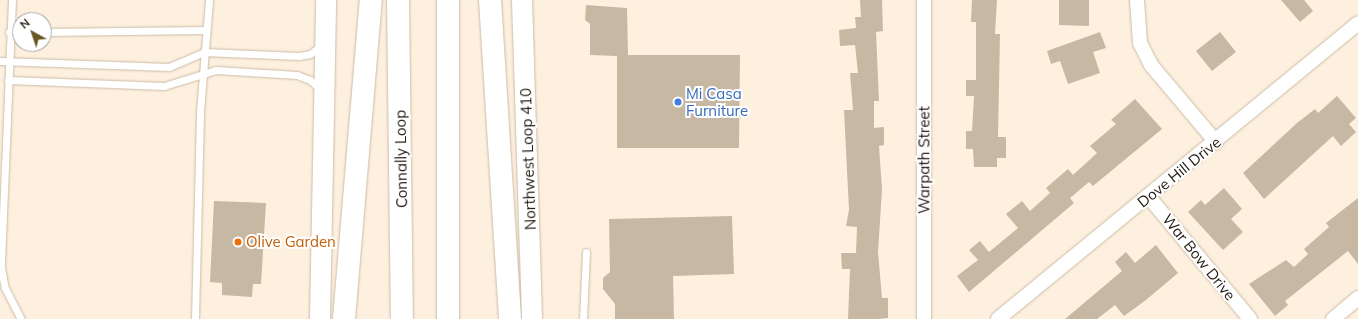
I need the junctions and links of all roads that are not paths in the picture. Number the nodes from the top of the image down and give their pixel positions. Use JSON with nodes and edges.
{"nodes":[{"id":1,"x":12,"y":0,"type":"edge"},
{"id":2,"x":209,"y":0,"type":"edge"},
{"id":3,"x":326,"y":0,"type":"edge"},
{"id":4,"x":371,"y":0,"type":"edge"},
{"id":5,"x":398,"y":0,"type":"edge"},
{"id":6,"x":448,"y":0,"type":"edge"},
{"id":7,"x":490,"y":0,"type":"edge"},
{"id":8,"x":522,"y":0,"type":"edge"},
{"id":9,"x":924,"y":0,"type":"edge"},
{"id":10,"x":1137,"y":0,"type":"edge"},
{"id":11,"x":1358,"y":23,"type":"edge"},
{"id":12,"x":206,"y":30,"type":"junction"},
{"id":13,"x":9,"y":32,"type":"joint"},
{"id":14,"x":52,"y":32,"type":"edge"},
{"id":15,"x":324,"y":43,"type":"junction"},
{"id":16,"x":204,"y":52,"type":"junction"},
{"id":17,"x":0,"y":61,"type":"edge"},
{"id":18,"x":8,"y":61,"type":"junction"},
{"id":19,"x":204,"y":72,"type":"junction"},
{"id":20,"x":8,"y":80,"type":"junction"},
{"id":21,"x":323,"y":92,"type":"junction"},
{"id":22,"x":1216,"y":142,"type":"junction"},
{"id":23,"x":1148,"y":196,"type":"junction"},
{"id":24,"x":586,"y":252,"type":"dead end"},
{"id":25,"x":1358,"y":298,"type":"edge"},
{"id":26,"x":21,"y":319,"type":"edge"},
{"id":27,"x":195,"y":319,"type":"edge"},
{"id":28,"x":320,"y":319,"type":"edge"},
{"id":29,"x":344,"y":319,"type":"edge"},
{"id":30,"x":402,"y":319,"type":"edge"},
{"id":31,"x":448,"y":319,"type":"edge"},
{"id":32,"x":510,"y":319,"type":"edge"},
{"id":33,"x":532,"y":319,"type":"edge"},
{"id":34,"x":583,"y":319,"type":"edge"},
{"id":35,"x":924,"y":319,"type":"edge"},
{"id":36,"x":998,"y":319,"type":"edge"},
{"id":37,"x":1250,"y":319,"type":"edge"},
{"id":38,"x":1333,"y":319,"type":"edge"}],
"edges":[{"from":1,"to":13,"type":"lane"},
{"from":2,"to":12,"type":"lane"},
{"from":3,"to":15,"type":"main road"},
{"from":4,"to":29,"type":"highway"},
{"from":5,"to":30,"type":"highway","name":"Connally Loop"},
{"from":6,"to":31,"type":"highway"},
{"from":7,"to":32,"type":"highway"},
{"from":8,"to":33,"type":"main road","name":"Northwest Loop 410"},
{"from":9,"to":35,"type":"street","name":"Warpath Street"},
{"from":10,"to":22,"type":"street"},
{"from":11,"to":22,"type":"street","name":"Dove Hill Drive"},
{"from":12,"to":14,"type":"lane"},
{"from":12,"to":16,"type":"lane"},
{"from":13,"to":18,"type":"lane"},
{"from":15,"to":16,"type":"lane"},
{"from":15,"to":21,"type":"main road"},
{"from":16,"to":18,"type":"lane"},
{"from":16,"to":19,"type":"lane"},
{"from":17,"to":18,"type":"lane"},
{"from":18,"to":20,"type":"lane"},
{"from":19,"to":20,"type":"lane"},
{"from":19,"to":21,"type":"lane"},
{"from":19,"to":27,"type":"lane"},
{"from":20,"to":26,"type":"lane"},
{"from":21,"to":28,"type":"main road"},
{"from":22,"to":23,"type":"street","name":"Dove Hill Drive"},
{"from":23,"to":36,"type":"street","name":"Dove Hill Drive"},
{"from":23,"to":37,"type":"street","name":"War Bow Drive"},
{"from":24,"to":34,"type":"lane"},
{"from":25,"to":38,"type":"street"}]}
